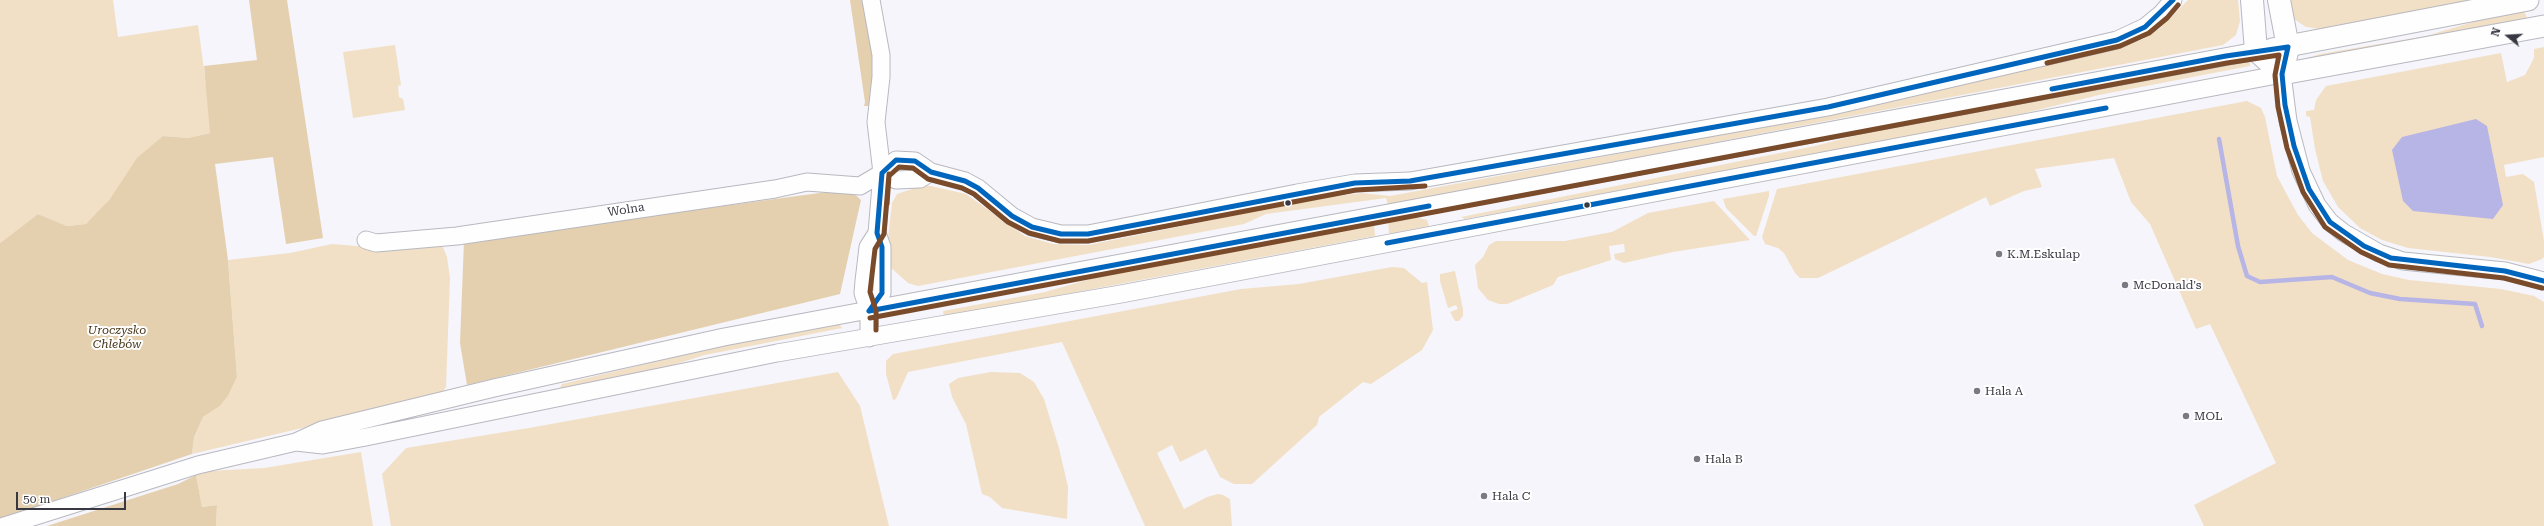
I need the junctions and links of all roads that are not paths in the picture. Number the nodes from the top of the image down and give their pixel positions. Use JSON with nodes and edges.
{"nodes":[{"id":1,"x":871,"y":0,"type":"edge"},
{"id":2,"x":2173,"y":0,"type":"edge"},
{"id":3,"x":2252,"y":0,"type":"edge"},
{"id":4,"x":2279,"y":0,"type":"edge"},
{"id":5,"x":2525,"y":1,"type":"edge"},
{"id":6,"x":2537,"y":27,"type":"edge"},
{"id":7,"x":2288,"y":47,"type":"junction"},
{"id":8,"x":2256,"y":51,"type":"junction"},
{"id":9,"x":2282,"y":74,"type":"junction"},
{"id":10,"x":882,"y":173,"type":"junction"},
{"id":11,"x":366,"y":240,"type":"dead end"},
{"id":12,"x":2544,"y":281,"type":"edge"},
{"id":13,"x":869,"y":312,"type":"junction"},
{"id":14,"x":869,"y":338,"type":"junction"},
{"id":15,"x":296,"y":442,"type":"junction"},
{"id":16,"x":4,"y":526,"type":"edge"}],
"edges":[{"from":1,"to":10,"type":"street"},
{"from":2,"to":10,"type":"street","name":"Wolna"},
{"from":3,"to":8,"type":"highway"},
{"from":4,"to":7,"type":"highway"},
{"from":5,"to":7,"type":"main road"},
{"from":6,"to":9,"type":"main road"},
{"from":7,"to":8,"type":"main road"},
{"from":7,"to":9,"type":"highway"},
{"from":8,"to":9,"type":"main road"},
{"from":8,"to":13,"type":"street"},
{"from":9,"to":12,"type":"street"},
{"from":9,"to":14,"type":"street"},
{"from":10,"to":11,"type":"street","name":"Wolna"},
{"from":10,"to":13,"type":"street"},
{"from":13,"to":14,"type":"street"},
{"from":13,"to":15,"type":"street"},
{"from":14,"to":15,"type":"street"},
{"from":15,"to":16,"type":"street"}]}
